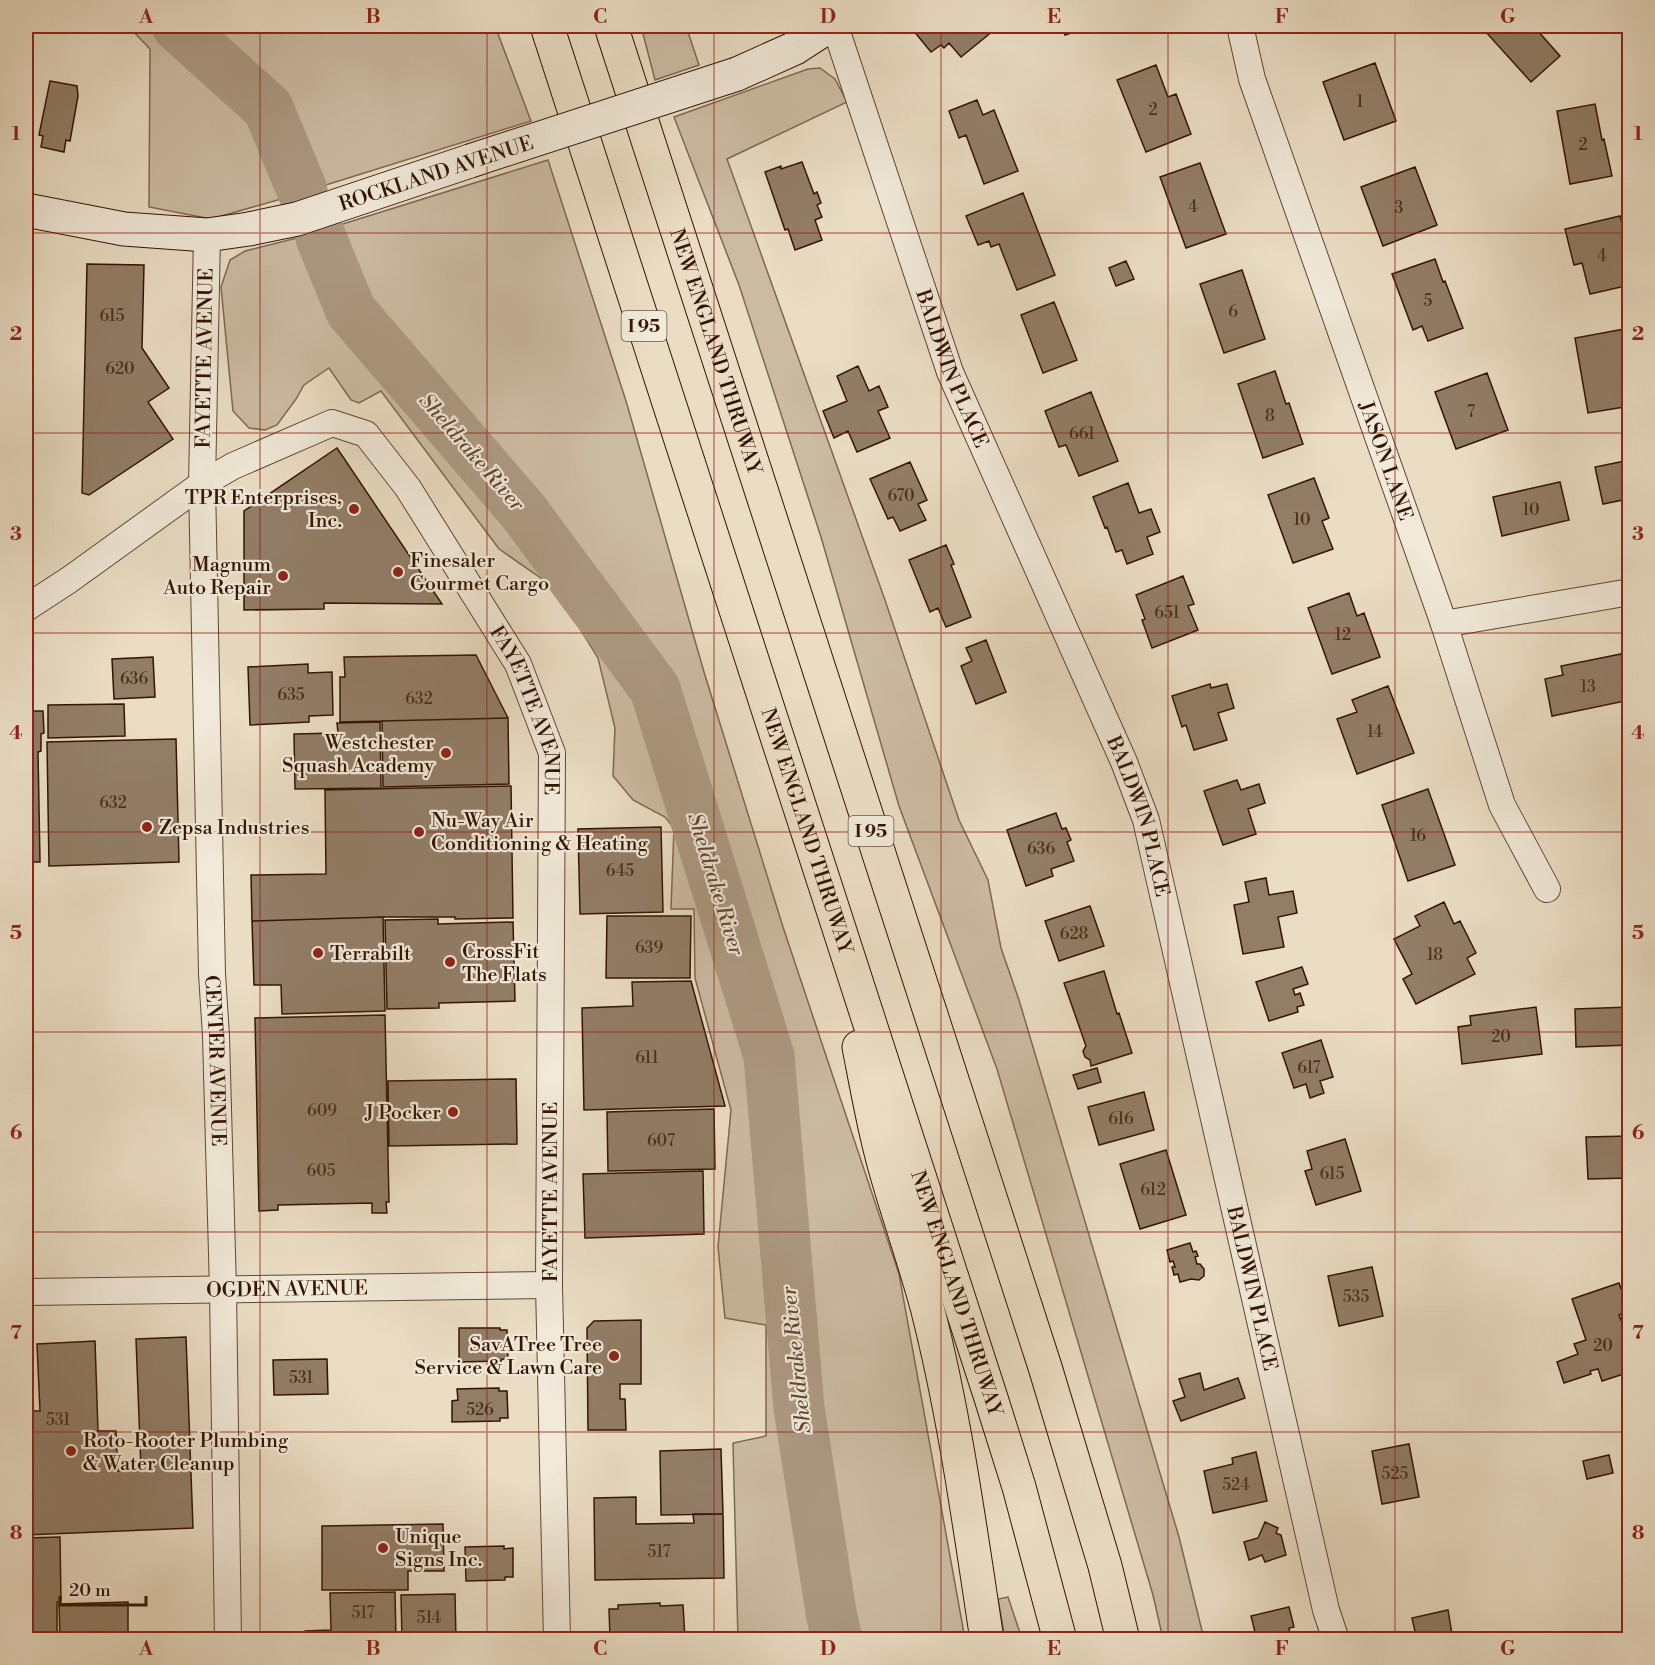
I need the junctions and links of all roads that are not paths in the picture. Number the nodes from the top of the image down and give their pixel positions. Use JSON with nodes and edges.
{"nodes":[{"id":1,"x":547,"y":26,"type":"edge"},
{"id":2,"x":611,"y":26,"type":"edge"},
{"id":3,"x":829,"y":26,"type":"edge"},
{"id":4,"x":835,"y":26,"type":"edge"},
{"id":5,"x":1240,"y":26,"type":"edge"},
{"id":6,"x":26,"y":210,"type":"edge"},
{"id":7,"x":207,"y":235,"type":"junction"},
{"id":8,"x":202,"y":484,"type":"junction"},
{"id":9,"x":1629,"y":592,"type":"edge"},
{"id":10,"x":26,"y":608,"type":"edge"},
{"id":11,"x":1444,"y":624,"type":"junction"},
{"id":12,"x":1547,"y":889,"type":"dead end"},
{"id":13,"x":834,"y":915,"type":"junction"},
{"id":14,"x":549,"y":1285,"type":"junction"},
{"id":15,"x":223,"y":1290,"type":"junction"},
{"id":16,"x":26,"y":1292,"type":"edge"},
{"id":17,"x":228,"y":1640,"type":"edge"},
{"id":18,"x":557,"y":1640,"type":"edge"},
{"id":19,"x":987,"y":1640,"type":"edge"},
{"id":20,"x":1060,"y":1640,"type":"edge"},
{"id":21,"x":1123,"y":1640,"type":"edge"},
{"id":22,"x":1336,"y":1640,"type":"edge"}],
"edges":[{"from":1,"to":13,"type":"highway","name":"NEW ENGLAND THRUWAY","number":"I 95"},
{"from":2,"to":21,"type":"highway","name":"NEW ENGLAND THRUWAY","number":"I 95"},
{"from":3,"to":7,"type":"street","name":"ROCKLAND AVENUE","bridge":true},
{"from":4,"to":22,"type":"street","name":"BALDWIN PLACE"},
{"from":5,"to":11,"type":"street","name":"JASON LANE"},
{"from":6,"to":7,"type":"street","name":"ROCKLAND AVENUE"},
{"from":7,"to":8,"type":"street","name":"FAYETTE AVENUE"},
{"from":8,"to":10,"type":"street"},
{"from":8,"to":14,"type":"street","name":"FAYETTE AVENUE"},
{"from":8,"to":15,"type":"street","name":"CENTER AVENUE"},
{"from":9,"to":11,"type":"street"},
{"from":11,"to":12,"type":"street","name":"JASON LANE"},
{"from":13,"to":19,"type":"highway"},
{"from":13,"to":20,"type":"highway","name":"NEW ENGLAND THRUWAY","number":"I 95"},
{"from":14,"to":15,"type":"street","name":"OGDEN AVENUE"},
{"from":14,"to":18,"type":"street","name":"FAYETTE AVENUE"},
{"from":15,"to":16,"type":"street","name":"OGDEN AVENUE"},
{"from":15,"to":17,"type":"street","name":"CENTER AVENUE"}]}
